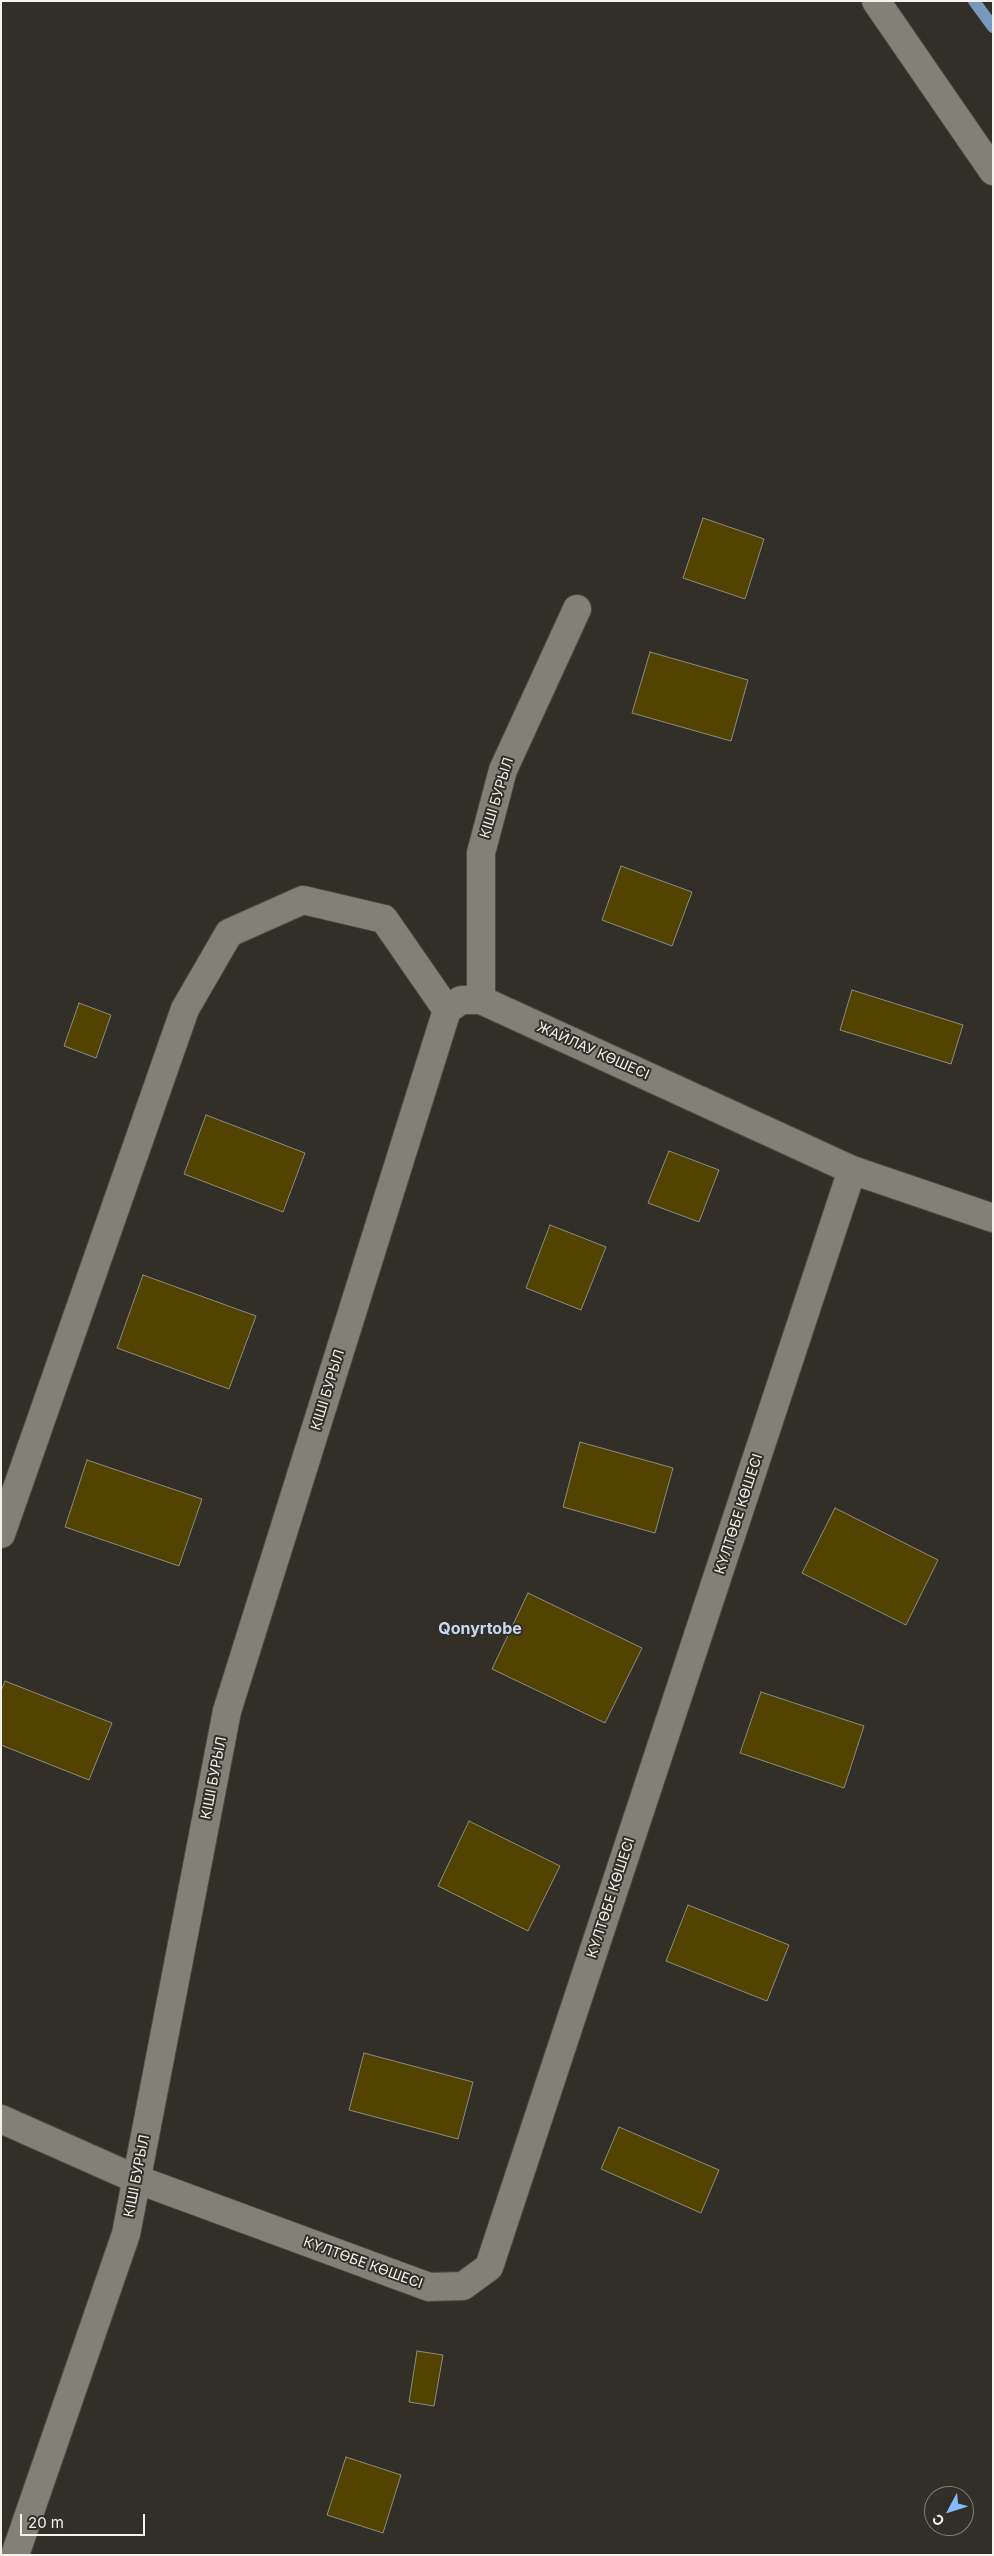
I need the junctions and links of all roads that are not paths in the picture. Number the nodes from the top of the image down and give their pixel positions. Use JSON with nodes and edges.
{"nodes":[{"id":1,"x":876,"y":1,"type":"edge"},
{"id":2,"x":993,"y":171,"type":"edge"},
{"id":3,"x":577,"y":610,"type":"dead end"},
{"id":4,"x":481,"y":1000,"type":"junction"},
{"id":5,"x":447,"y":1010,"type":"junction"},
{"id":6,"x":852,"y":1170,"type":"junction"},
{"id":7,"x":993,"y":1218,"type":"edge"},
{"id":8,"x":1,"y":1534,"type":"edge"},
{"id":9,"x":1,"y":2119,"type":"edge"},
{"id":10,"x":136,"y":2179,"type":"junction"},
{"id":11,"x":14,"y":2555,"type":"edge"}],
"edges":[{"from":1,"to":2,"type":"street"},
{"from":3,"to":4,"type":"street","name":"КІШІ БУРЫЛ"},
{"from":4,"to":5,"type":"street"},
{"from":4,"to":6,"type":"street","name":"ЖАЙЛАУ КӨШЕСІ"},
{"from":5,"to":8,"type":"street"},
{"from":5,"to":10,"type":"street","name":"КІШІ БУРЫЛ"},
{"from":6,"to":7,"type":"street","name":"ЖАЙЛАУ КӨШЕСІ"},
{"from":6,"to":10,"type":"street","name":"КҮЛТӨБЕ КӨШЕСІ"},
{"from":9,"to":10,"type":"street","name":"КҮЛТӨБЕ КӨШЕСІ"},
{"from":10,"to":11,"type":"street","name":"КІШІ БУРЫЛ"}]}
